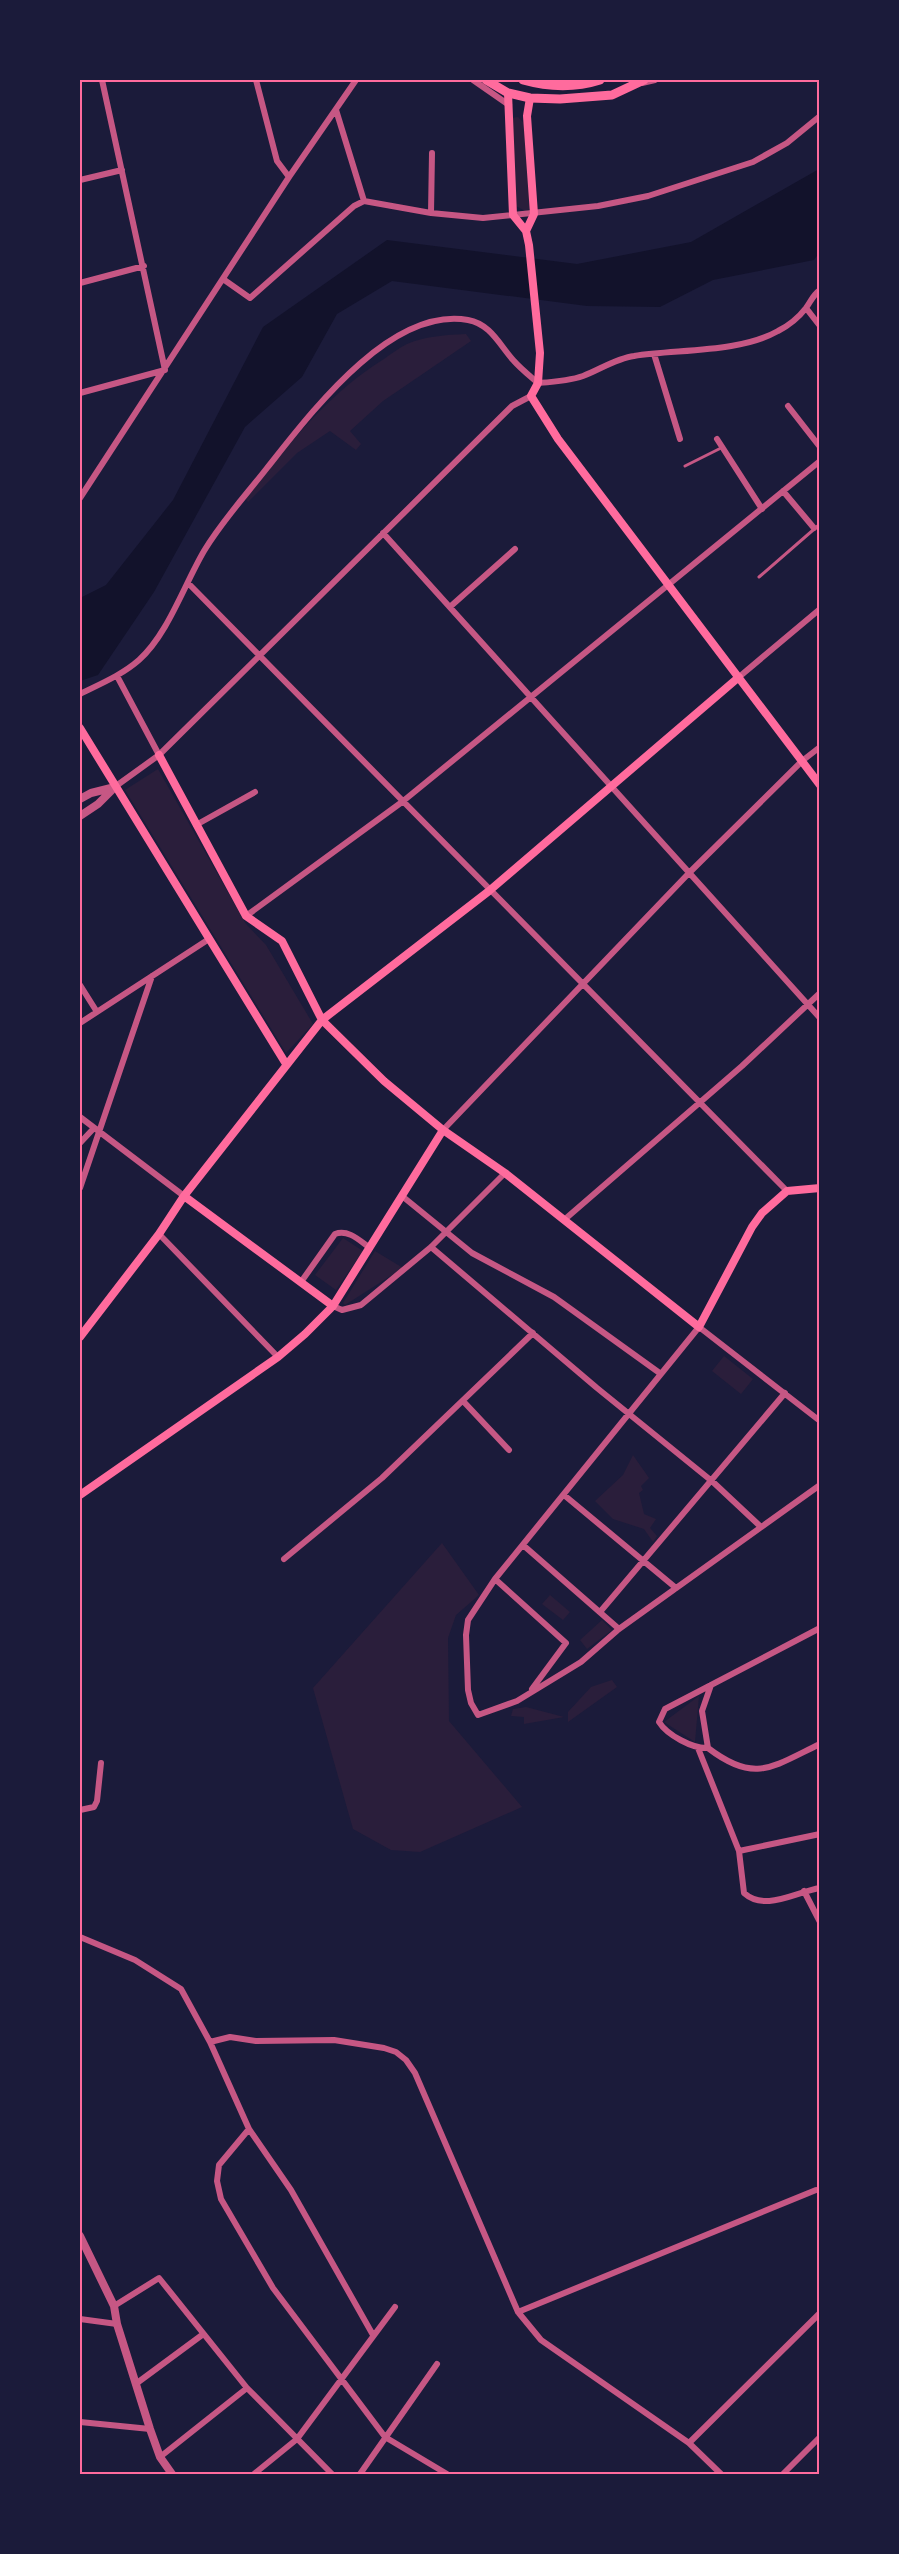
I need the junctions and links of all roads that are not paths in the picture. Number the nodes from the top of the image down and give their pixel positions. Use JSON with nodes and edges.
{"nodes":[{"id":1,"x":102,"y":80,"type":"edge"},
{"id":2,"x":256,"y":80,"type":"edge"},
{"id":3,"x":356,"y":80,"type":"edge"},
{"id":4,"x":473,"y":80,"type":"edge"},
{"id":5,"x":486,"y":80,"type":"edge"},
{"id":6,"x":523,"y":80,"type":"edge"},
{"id":7,"x":600,"y":80,"type":"edge"},
{"id":8,"x":644,"y":80,"type":"edge"},
{"id":9,"x":655,"y":80,"type":"edge"},
{"id":10,"x":630,"y":87,"type":"junction"},
{"id":11,"x":508,"y":93,"type":"junction"},
{"id":12,"x":530,"y":98,"type":"junction"},
{"id":13,"x":510,"y":105,"type":"junction"},
{"id":14,"x":336,"y":110,"type":"junction"},
{"id":15,"x":819,"y":116,"type":"edge"},
{"id":16,"x":432,"y":153,"type":"dead end"},
{"id":17,"x":122,"y":170,"type":"junction"},
{"id":18,"x":289,"y":177,"type":"junction"},
{"id":19,"x":80,"y":180,"type":"edge"},
{"id":20,"x":364,"y":201,"type":"junction"},
{"id":21,"x":431,"y":213,"type":"junction"},
{"id":22,"x":534,"y":214,"type":"junction"},
{"id":23,"x":513,"y":215,"type":"junction"},
{"id":24,"x":526,"y":231,"type":"junction"},
{"id":25,"x":144,"y":266,"type":"junction"},
{"id":26,"x":222,"y":279,"type":"junction"},
{"id":27,"x":80,"y":283,"type":"edge"},
{"id":28,"x":819,"y":290,"type":"edge"},
{"id":29,"x":806,"y":308,"type":"junction"},
{"id":30,"x":819,"y":326,"type":"edge"},
{"id":31,"x":654,"y":354,"type":"junction"},
{"id":32,"x":165,"y":370,"type":"junction"},
{"id":33,"x":538,"y":383,"type":"junction"},
{"id":34,"x":80,"y":393,"type":"edge"},
{"id":35,"x":531,"y":396,"type":"junction"},
{"id":36,"x":788,"y":406,"type":"dead end"},
{"id":37,"x":680,"y":439,"type":"dead end"},
{"id":38,"x":717,"y":439,"type":"dead end"},
{"id":39,"x":723,"y":447,"type":"junction"},
{"id":40,"x":819,"y":447,"type":"edge"},
{"id":41,"x":819,"y":461,"type":"edge"},
{"id":42,"x":685,"y":466,"type":"dead end"},
{"id":43,"x":783,"y":492,"type":"junction"},
{"id":44,"x":80,"y":498,"type":"edge"},
{"id":45,"x":762,"y":509,"type":"junction"},
{"id":46,"x":817,"y":526,"type":"edge"},
{"id":47,"x":383,"y":533,"type":"junction"},
{"id":48,"x":515,"y":549,"type":"dead end"},
{"id":49,"x":759,"y":577,"type":"dead end"},
{"id":50,"x":188,"y":583,"type":"junction"},
{"id":51,"x":667,"y":585,"type":"junction"},
{"id":52,"x":451,"y":606,"type":"junction"},
{"id":53,"x":819,"y":609,"type":"edge"},
{"id":54,"x":260,"y":655,"type":"junction"},
{"id":55,"x":117,"y":676,"type":"junction"},
{"id":56,"x":739,"y":677,"type":"junction"},
{"id":57,"x":80,"y":694,"type":"edge"},
{"id":58,"x":532,"y":697,"type":"junction"},
{"id":59,"x":80,"y":728,"type":"edge"},
{"id":60,"x":819,"y":747,"type":"edge"},
{"id":61,"x":159,"y":755,"type":"junction"},
{"id":62,"x":802,"y":761,"type":"junction"},
{"id":63,"x":819,"y":785,"type":"edge"},
{"id":64,"x":116,"y":786,"type":"junction"},
{"id":65,"x":612,"y":786,"type":"junction"},
{"id":66,"x":255,"y":792,"type":"dead end"},
{"id":67,"x":80,"y":800,"type":"edge"},
{"id":68,"x":402,"y":802,"type":"junction"},
{"id":69,"x":80,"y":816,"type":"edge"},
{"id":70,"x":196,"y":825,"type":"junction"},
{"id":71,"x":689,"y":873,"type":"junction"},
{"id":72,"x":489,"y":891,"type":"junction"},
{"id":73,"x":246,"y":916,"type":"junction"},
{"id":74,"x":209,"y":939,"type":"junction"},
{"id":75,"x":152,"y":976,"type":"junction"},
{"id":76,"x":583,"y":984,"type":"junction"},
{"id":77,"x":80,"y":985,"type":"edge"},
{"id":78,"x":819,"y":993,"type":"edge"},
{"id":79,"x":808,"y":1005,"type":"junction"},
{"id":80,"x":97,"y":1012,"type":"junction"},
{"id":81,"x":819,"y":1018,"type":"edge"},
{"id":82,"x":322,"y":1020,"type":"junction"},
{"id":83,"x":80,"y":1023,"type":"edge"},
{"id":84,"x":286,"y":1064,"type":"junction"},
{"id":85,"x":699,"y":1103,"type":"junction"},
{"id":86,"x":80,"y":1117,"type":"edge"},
{"id":87,"x":443,"y":1130,"type":"junction"},
{"id":88,"x":96,"y":1131,"type":"junction"},
{"id":89,"x":80,"y":1143,"type":"edge"},
{"id":90,"x":505,"y":1173,"type":"junction"},
{"id":91,"x":80,"y":1188,"type":"edge"},
{"id":92,"x":819,"y":1188,"type":"edge"},
{"id":93,"x":787,"y":1191,"type":"junction"},
{"id":94,"x":184,"y":1196,"type":"junction"},
{"id":95,"x":402,"y":1196,"type":"junction"},
{"id":96,"x":564,"y":1220,"type":"junction"},
{"id":97,"x":446,"y":1230,"type":"junction"},
{"id":98,"x":159,"y":1234,"type":"junction"},
{"id":99,"x":370,"y":1248,"type":"junction"},
{"id":100,"x":431,"y":1248,"type":"junction"},
{"id":101,"x":301,"y":1282,"type":"junction"},
{"id":102,"x":333,"y":1306,"type":"junction"},
{"id":103,"x":699,"y":1327,"type":"junction"},
{"id":104,"x":533,"y":1333,"type":"junction"},
{"id":105,"x":80,"y":1337,"type":"edge"},
{"id":106,"x":278,"y":1357,"type":"junction"},
{"id":107,"x":661,"y":1374,"type":"junction"},
{"id":108,"x":785,"y":1393,"type":"junction"},
{"id":109,"x":463,"y":1401,"type":"junction"},
{"id":110,"x":631,"y":1414,"type":"junction"},
{"id":111,"x":819,"y":1421,"type":"edge"},
{"id":112,"x":509,"y":1450,"type":"dead end"},
{"id":113,"x":713,"y":1482,"type":"junction"},
{"id":114,"x":819,"y":1485,"type":"edge"},
{"id":115,"x":80,"y":1495,"type":"edge"},
{"id":116,"x":564,"y":1495,"type":"junction"},
{"id":117,"x":761,"y":1527,"type":"junction"},
{"id":118,"x":523,"y":1545,"type":"junction"},
{"id":119,"x":284,"y":1558,"type":"dead end"},
{"id":120,"x":645,"y":1561,"type":"junction"},
{"id":121,"x":495,"y":1579,"type":"junction"},
{"id":122,"x":676,"y":1588,"type":"junction"},
{"id":123,"x":600,"y":1612,"type":"junction"},
{"id":124,"x":819,"y":1628,"type":"edge"},
{"id":125,"x":619,"y":1629,"type":"junction"},
{"id":126,"x":712,"y":1684,"type":"junction"},
{"id":127,"x":531,"y":1691,"type":"junction"},
{"id":128,"x":819,"y":1743,"type":"edge"},
{"id":129,"x":698,"y":1748,"type":"junction"},
{"id":130,"x":708,"y":1748,"type":"junction"},
{"id":131,"x":101,"y":1763,"type":"dead end"},
{"id":132,"x":80,"y":1810,"type":"edge"},
{"id":133,"x":819,"y":1834,"type":"edge"},
{"id":134,"x":740,"y":1851,"type":"junction"},
{"id":135,"x":819,"y":1888,"type":"edge"},
{"id":136,"x":804,"y":1891,"type":"junction"},
{"id":137,"x":819,"y":1922,"type":"edge"},
{"id":138,"x":80,"y":1937,"type":"edge"},
{"id":139,"x":210,"y":2042,"type":"junction"},
{"id":140,"x":249,"y":2129,"type":"junction"},
{"id":141,"x":816,"y":2190,"type":"dead end"},
{"id":142,"x":80,"y":2236,"type":"edge"},
{"id":143,"x":114,"y":2306,"type":"junction"},
{"id":144,"x":395,"y":2307,"type":"dead end"},
{"id":145,"x":518,"y":2312,"type":"junction"},
{"id":146,"x":819,"y":2313,"type":"edge"},
{"id":147,"x":80,"y":2319,"type":"edge"},
{"id":148,"x":117,"y":2324,"type":"junction"},
{"id":149,"x":373,"y":2334,"type":"junction"},
{"id":150,"x":202,"y":2335,"type":"junction"},
{"id":151,"x":437,"y":2364,"type":"dead end"},
{"id":152,"x":342,"y":2377,"type":"junction"},
{"id":153,"x":137,"y":2383,"type":"junction"},
{"id":154,"x":247,"y":2388,"type":"junction"},
{"id":155,"x":80,"y":2422,"type":"edge"},
{"id":156,"x":150,"y":2429,"type":"junction"},
{"id":157,"x":385,"y":2437,"type":"junction"},
{"id":158,"x":819,"y":2437,"type":"edge"},
{"id":159,"x":297,"y":2439,"type":"junction"},
{"id":160,"x":689,"y":2443,"type":"junction"},
{"id":161,"x":160,"y":2457,"type":"junction"},
{"id":162,"x":169,"y":2473,"type":"edge"},
{"id":163,"x":254,"y":2475,"type":"edge"},
{"id":164,"x":332,"y":2475,"type":"edge"},
{"id":165,"x":360,"y":2475,"type":"edge"},
{"id":166,"x":447,"y":2475,"type":"edge"},
{"id":167,"x":721,"y":2475,"type":"edge"},
{"id":168,"x":783,"y":2475,"type":"edge"}],
"edges":[{"from":1,"to":17,"type":"street"},
{"from":2,"to":18,"type":"street"},
{"from":3,"to":14,"type":"street"},
{"from":4,"to":13,"type":"street"},
{"from":5,"to":11,"type":"highway"},
{"from":6,"to":7,"type":"highway"},
{"from":8,"to":10,"type":"highway"},
{"from":9,"to":10,"type":"street"},
{"from":10,"to":12,"type":"highway"},
{"from":11,"to":12,"type":"highway"},
{"from":11,"to":13,"type":"main road"},
{"from":12,"to":22,"type":"main road"},
{"from":13,"to":23,"type":"main road"},
{"from":14,"to":18,"type":"street"},
{"from":14,"to":20,"type":"street"},
{"from":15,"to":22,"type":"street"},
{"from":16,"to":21,"type":"street"},
{"from":17,"to":19,"type":"street"},
{"from":17,"to":25,"type":"street"},
{"from":18,"to":26,"type":"street"},
{"from":20,"to":21,"type":"street"},
{"from":20,"to":26,"type":"street"},
{"from":21,"to":23,"type":"street"},
{"from":22,"to":23,"type":"street"},
{"from":22,"to":24,"type":"main road"},
{"from":23,"to":24,"type":"main road"},
{"from":24,"to":33,"type":"main road"},
{"from":25,"to":27,"type":"street"},
{"from":25,"to":32,"type":"street"},
{"from":26,"to":32,"type":"street"},
{"from":28,"to":29,"type":"street"},
{"from":29,"to":30,"type":"street"},
{"from":29,"to":31,"type":"street"},
{"from":31,"to":33,"type":"street"},
{"from":31,"to":37,"type":"street"},
{"from":32,"to":34,"type":"street"},
{"from":32,"to":44,"type":"street"},
{"from":33,"to":35,"type":"main road"},
{"from":33,"to":50,"type":"street"},
{"from":35,"to":47,"type":"street"},
{"from":35,"to":51,"type":"main road"},
{"from":36,"to":40,"type":"street"},
{"from":38,"to":39,"type":"street"},
{"from":39,"to":42,"type":"lane"},
{"from":39,"to":45,"type":"street"},
{"from":41,"to":43,"type":"street"},
{"from":43,"to":45,"type":"street"},
{"from":43,"to":46,"type":"street"},
{"from":45,"to":51,"type":"street"},
{"from":46,"to":49,"type":"lane"},
{"from":47,"to":52,"type":"street"},
{"from":47,"to":54,"type":"street"},
{"from":48,"to":52,"type":"street"},
{"from":50,"to":54,"type":"street"},
{"from":50,"to":55,"type":"street"},
{"from":51,"to":56,"type":"main road"},
{"from":51,"to":58,"type":"street"},
{"from":52,"to":58,"type":"street"},
{"from":53,"to":56,"type":"street"},
{"from":54,"to":61,"type":"street"},
{"from":54,"to":68,"type":"street"},
{"from":55,"to":57,"type":"street"},
{"from":55,"to":61,"type":"street"},
{"from":56,"to":62,"type":"main road"},
{"from":56,"to":65,"type":"main road"},
{"from":58,"to":65,"type":"street"},
{"from":58,"to":68,"type":"street"},
{"from":59,"to":64,"type":"main road"},
{"from":60,"to":62,"type":"street"},
{"from":61,"to":64,"type":"street"},
{"from":61,"to":70,"type":"main road"},
{"from":62,"to":63,"type":"main road"},
{"from":62,"to":71,"type":"street"},
{"from":64,"to":67,"type":"street"},
{"from":64,"to":69,"type":"street"},
{"from":64,"to":74,"type":"main road"},
{"from":65,"to":71,"type":"street"},
{"from":65,"to":72,"type":"main road"},
{"from":66,"to":70,"type":"street"},
{"from":68,"to":72,"type":"street"},
{"from":68,"to":73,"type":"street"},
{"from":70,"to":73,"type":"main road"},
{"from":71,"to":76,"type":"street"},
{"from":71,"to":79,"type":"street"},
{"from":72,"to":76,"type":"street"},
{"from":72,"to":82,"type":"main road"},
{"from":73,"to":82,"type":"main road"},
{"from":74,"to":75,"type":"street"},
{"from":74,"to":84,"type":"main road"},
{"from":75,"to":80,"type":"street"},
{"from":75,"to":88,"type":"street"},
{"from":76,"to":85,"type":"street"},
{"from":76,"to":87,"type":"street"},
{"from":77,"to":80,"type":"street"},
{"from":78,"to":79,"type":"street"},
{"from":79,"to":81,"type":"street"},
{"from":79,"to":85,"type":"street"},
{"from":80,"to":83,"type":"street"},
{"from":82,"to":84,"type":"main road"},
{"from":82,"to":87,"type":"main road"},
{"from":84,"to":94,"type":"main road"},
{"from":85,"to":93,"type":"street"},
{"from":85,"to":96,"type":"street"},
{"from":86,"to":88,"type":"street"},
{"from":87,"to":90,"type":"main road"},
{"from":87,"to":95,"type":"main road"},
{"from":88,"to":89,"type":"street"},
{"from":88,"to":91,"type":"street"},
{"from":88,"to":94,"type":"street"},
{"from":90,"to":96,"type":"main road"},
{"from":90,"to":97,"type":"street"},
{"from":92,"to":93,"type":"main road"},
{"from":93,"to":103,"type":"main road"},
{"from":94,"to":98,"type":"main road"},
{"from":94,"to":101,"type":"main road"},
{"from":95,"to":97,"type":"street"},
{"from":95,"to":99,"type":"main road"},
{"from":96,"to":103,"type":"main road"},
{"from":97,"to":100,"type":"street"},
{"from":97,"to":107,"type":"street"},
{"from":98,"to":105,"type":"main road"},
{"from":98,"to":106,"type":"street"},
{"from":99,"to":101,"type":"street"},
{"from":99,"to":102,"type":"main road"},
{"from":100,"to":102,"type":"street"},
{"from":100,"to":104,"type":"street"},
{"from":101,"to":102,"type":"main road"},
{"from":102,"to":106,"type":"main road"},
{"from":103,"to":107,"type":"street"},
{"from":103,"to":108,"type":"street"},
{"from":104,"to":109,"type":"street"},
{"from":104,"to":110,"type":"street"},
{"from":106,"to":115,"type":"main road"},
{"from":107,"to":110,"type":"street"},
{"from":108,"to":111,"type":"street"},
{"from":108,"to":113,"type":"street"},
{"from":109,"to":112,"type":"street"},
{"from":109,"to":119,"type":"street"},
{"from":110,"to":113,"type":"street"},
{"from":110,"to":116,"type":"street"},
{"from":113,"to":117,"type":"street"},
{"from":113,"to":120,"type":"street"},
{"from":114,"to":117,"type":"street"},
{"from":116,"to":118,"type":"street"},
{"from":116,"to":120,"type":"street"},
{"from":117,"to":122,"type":"street"},
{"from":118,"to":121,"type":"street"},
{"from":118,"to":123,"type":"street"},
{"from":120,"to":122,"type":"street"},
{"from":120,"to":123,"type":"street"},
{"from":121,"to":127,"type":"street"},
{"from":121,"to":127,"type":"street"},
{"from":122,"to":125,"type":"street"},
{"from":123,"to":125,"type":"street"},
{"from":124,"to":126,"type":"street"},
{"from":125,"to":127,"type":"street"},
{"from":126,"to":129,"type":"street"},
{"from":126,"to":130,"type":"street"},
{"from":128,"to":130,"type":"street"},
{"from":129,"to":130,"type":"street"},
{"from":129,"to":134,"type":"street"},
{"from":131,"to":132,"type":"street"},
{"from":133,"to":134,"type":"street"},
{"from":134,"to":136,"type":"street"},
{"from":135,"to":136,"type":"street"},
{"from":136,"to":137,"type":"street"},
{"from":138,"to":139,"type":"street"},
{"from":139,"to":140,"type":"street"},
{"from":139,"to":145,"type":"street"},
{"from":140,"to":149,"type":"street"},
{"from":140,"to":152,"type":"street"},
{"from":141,"to":145,"type":"street"},
{"from":142,"to":143,"type":"street"},
{"from":143,"to":148,"type":"street"},
{"from":143,"to":150,"type":"street"},
{"from":144,"to":149,"type":"street"},
{"from":145,"to":160,"type":"street"},
{"from":146,"to":160,"type":"street"},
{"from":147,"to":148,"type":"street"},
{"from":148,"to":153,"type":"street"},
{"from":149,"to":152,"type":"street"},
{"from":150,"to":153,"type":"street"},
{"from":150,"to":154,"type":"street"},
{"from":151,"to":157,"type":"street"},
{"from":152,"to":157,"type":"street"},
{"from":152,"to":159,"type":"street"},
{"from":153,"to":156,"type":"street"},
{"from":154,"to":159,"type":"street"},
{"from":154,"to":161,"type":"street"},
{"from":155,"to":156,"type":"street"},
{"from":156,"to":161,"type":"street"},
{"from":157,"to":165,"type":"street"},
{"from":157,"to":166,"type":"street"},
{"from":158,"to":168,"type":"street"},
{"from":159,"to":163,"type":"street"},
{"from":159,"to":164,"type":"street"},
{"from":160,"to":167,"type":"street"},
{"from":161,"to":162,"type":"street"}]}
